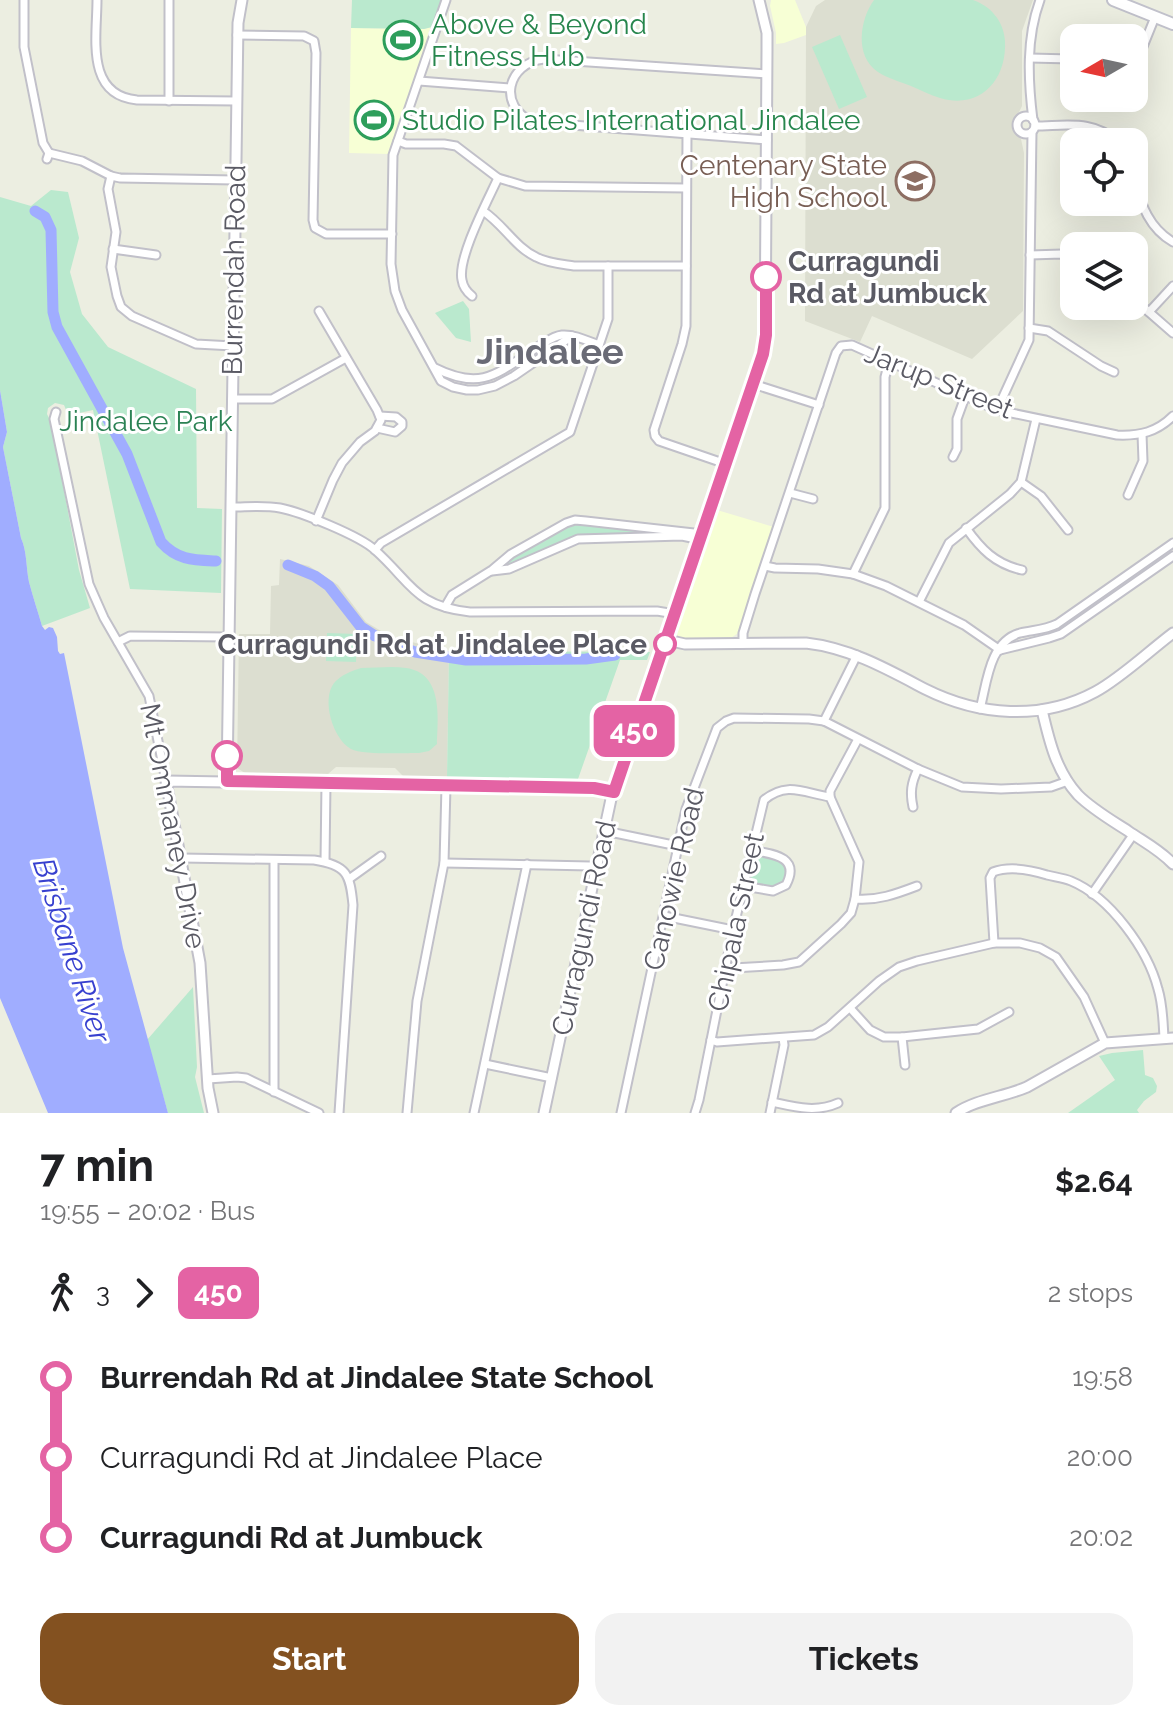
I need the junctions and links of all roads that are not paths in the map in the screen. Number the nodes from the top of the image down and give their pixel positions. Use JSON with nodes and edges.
{"nodes":[{"id":1,"x":24,"y":0,"type":"edge"},
{"id":2,"x":97,"y":0,"type":"edge"},
{"id":3,"x":169,"y":0,"type":"edge"},
{"id":4,"x":239,"y":0,"type":"edge"},
{"id":5,"x":446,"y":0,"type":"edge"},
{"id":6,"x":759,"y":0,"type":"edge"},
{"id":7,"x":1040,"y":0,"type":"edge"},
{"id":8,"x":1113,"y":0,"type":"edge"},
{"id":9,"x":1155,"y":17,"type":"junction"},
{"id":10,"x":1173,"y":24,"type":"edge"},
{"id":11,"x":1148,"y":34,"type":"edge"},
{"id":12,"x":237,"y":35,"type":"junction"},
{"id":13,"x":1030,"y":58,"type":"junction"},
{"id":14,"x":1060,"y":59,"type":"edge"},
{"id":15,"x":767,"y":74,"type":"junction"},
{"id":16,"x":419,"y":81,"type":"junction"},
{"id":17,"x":510,"y":88,"type":"junction"},
{"id":18,"x":1030,"y":99,"type":"junction"},
{"id":19,"x":169,"y":101,"type":"junction"},
{"id":20,"x":237,"y":101,"type":"junction"},
{"id":21,"x":1022,"y":118,"type":"junction"},
{"id":22,"x":1031,"y":128,"type":"junction"},
{"id":23,"x":1094,"y":128,"type":"edge"},
{"id":24,"x":687,"y":134,"type":"junction"},
{"id":25,"x":767,"y":140,"type":"junction"},
{"id":26,"x":398,"y":141,"type":"junction"},
{"id":27,"x":111,"y":176,"type":"junction"},
{"id":28,"x":498,"y":178,"type":"junction"},
{"id":29,"x":235,"y":180,"type":"junction"},
{"id":30,"x":686,"y":188,"type":"junction"},
{"id":31,"x":483,"y":211,"type":"junction"},
{"id":32,"x":1147,"y":216,"type":"edge"},
{"id":33,"x":392,"y":234,"type":"junction"},
{"id":34,"x":1173,"y":242,"type":"edge"},
{"id":35,"x":113,"y":249,"type":"junction"},
{"id":36,"x":1060,"y":254,"type":"edge"},
{"id":37,"x":156,"y":255,"type":"dead end"},
{"id":38,"x":1030,"y":255,"type":"junction"},
{"id":39,"x":608,"y":266,"type":"junction"},
{"id":40,"x":686,"y":266,"type":"junction"},
{"id":41,"x":1173,"y":286,"type":"edge"},
{"id":42,"x":472,"y":296,"type":"dead end"},
{"id":43,"x":319,"y":311,"type":"dead end"},
{"id":44,"x":1149,"y":312,"type":"joint"},
{"id":45,"x":1029,"y":328,"type":"junction"},
{"id":46,"x":1173,"y":333,"type":"edge"},
{"id":47,"x":599,"y":345,"type":"junction"},
{"id":48,"x":233,"y":346,"type":"junction"},
{"id":49,"x":346,"y":358,"type":"junction"},
{"id":50,"x":889,"y":362,"type":"junction"},
{"id":51,"x":1114,"y":372,"type":"dead end"},
{"id":52,"x":753,"y":384,"type":"junction"},
{"id":53,"x":965,"y":397,"type":"junction"},
{"id":54,"x":232,"y":399,"type":"junction"},
{"id":55,"x":819,"y":405,"type":"junction"},
{"id":56,"x":997,"y":410,"type":"junction"},
{"id":57,"x":56,"y":412,"type":"dead end"},
{"id":58,"x":380,"y":416,"type":"junction"},
{"id":59,"x":1173,"y":416,"type":"edge"},
{"id":60,"x":1036,"y":419,"type":"junction"},
{"id":61,"x":377,"y":428,"type":"junction"},
{"id":62,"x":1142,"y":434,"type":"junction"},
{"id":63,"x":953,"y":457,"type":"dead end"},
{"id":64,"x":726,"y":464,"type":"junction"},
{"id":65,"x":1021,"y":482,"type":"junction"},
{"id":66,"x":790,"y":493,"type":"junction"},
{"id":67,"x":1128,"y":495,"type":"dead end"},
{"id":68,"x":813,"y":499,"type":"dead end"},
{"id":69,"x":231,"y":507,"type":"junction"},
{"id":70,"x":316,"y":521,"type":"junction"},
{"id":71,"x":966,"y":528,"type":"junction"},
{"id":72,"x":1068,"y":530,"type":"dead end"},
{"id":73,"x":702,"y":537,"type":"junction"},
{"id":74,"x":1173,"y":543,"type":"edge"},
{"id":75,"x":375,"y":550,"type":"junction"},
{"id":76,"x":1173,"y":556,"type":"edge"},
{"id":77,"x":765,"y":566,"type":"junction"},
{"id":78,"x":1022,"y":570,"type":"dead end"},
{"id":79,"x":490,"y":572,"type":"junction"},
{"id":80,"x":853,"y":574,"type":"junction"},
{"id":81,"x":919,"y":602,"type":"junction"},
{"id":82,"x":445,"y":607,"type":"junction"},
{"id":83,"x":675,"y":614,"type":"junction"},
{"id":84,"x":1173,"y":633,"type":"edge"},
{"id":85,"x":228,"y":637,"type":"junction"},
{"id":86,"x":667,"y":640,"type":"junction"},
{"id":87,"x":118,"y":642,"type":"junction"},
{"id":88,"x":743,"y":644,"type":"junction"},
{"id":89,"x":1000,"y":650,"type":"junction"},
{"id":90,"x":857,"y":655,"type":"junction"},
{"id":91,"x":980,"y":709,"type":"junction"},
{"id":92,"x":1042,"y":710,"type":"junction"},
{"id":93,"x":824,"y":721,"type":"junction"},
{"id":94,"x":858,"y":739,"type":"junction"},
{"id":95,"x":918,"y":769,"type":"junction"},
{"id":96,"x":166,"y":781,"type":"junction"},
{"id":97,"x":227,"y":781,"type":"junction"},
{"id":98,"x":1068,"y":781,"type":"junction"},
{"id":99,"x":326,"y":783,"type":"junction"},
{"id":100,"x":446,"y":786,"type":"junction"},
{"id":101,"x":614,"y":792,"type":"junction"},
{"id":102,"x":830,"y":797,"type":"junction"},
{"id":103,"x":913,"y":807,"type":"dead end"},
{"id":104,"x":605,"y":831,"type":"junction"},
{"id":105,"x":1133,"y":835,"type":"junction"},
{"id":106,"x":678,"y":846,"type":"junction"},
{"id":107,"x":751,"y":850,"type":"junction"},
{"id":108,"x":381,"y":856,"type":"dead end"},
{"id":109,"x":181,"y":858,"type":"junction"},
{"id":110,"x":274,"y":860,"type":"junction"},
{"id":111,"x":325,"y":861,"type":"junction"},
{"id":112,"x":444,"y":863,"type":"junction"},
{"id":113,"x":527,"y":864,"type":"junction"},
{"id":114,"x":1173,"y":864,"type":"edge"},
{"id":115,"x":597,"y":867,"type":"junction"},
{"id":116,"x":349,"y":879,"type":"junction"},
{"id":117,"x":744,"y":886,"type":"junction"},
{"id":118,"x":917,"y":886,"type":"dead end"},
{"id":119,"x":1092,"y":894,"type":"junction"},
{"id":120,"x":855,"y":899,"type":"junction"},
{"id":121,"x":664,"y":916,"type":"junction"},
{"id":122,"x":733,"y":930,"type":"junction"},
{"id":123,"x":994,"y":943,"type":"junction"},
{"id":124,"x":726,"y":966,"type":"junction"},
{"id":125,"x":850,"y":1008,"type":"junction"},
{"id":126,"x":1009,"y":1012,"type":"dead end"},
{"id":127,"x":902,"y":1037,"type":"junction"},
{"id":128,"x":783,"y":1038,"type":"junction"},
{"id":129,"x":1169,"y":1038,"type":"edge"},
{"id":130,"x":711,"y":1040,"type":"junction"},
{"id":131,"x":1105,"y":1043,"type":"junction"},
{"id":132,"x":485,"y":1064,"type":"junction"},
{"id":133,"x":905,"y":1065,"type":"dead end"},
{"id":134,"x":552,"y":1078,"type":"junction"},
{"id":135,"x":208,"y":1079,"type":"junction"},
{"id":136,"x":274,"y":1092,"type":"junction"},
{"id":137,"x":772,"y":1102,"type":"junction"},
{"id":138,"x":838,"y":1103,"type":"dead end"},
{"id":139,"x":213,"y":1113,"type":"edge"},
{"id":140,"x":319,"y":1113,"type":"edge"},
{"id":141,"x":339,"y":1113,"type":"edge"},
{"id":142,"x":407,"y":1113,"type":"edge"},
{"id":143,"x":474,"y":1113,"type":"edge"},
{"id":144,"x":544,"y":1113,"type":"edge"},
{"id":145,"x":621,"y":1113,"type":"edge"},
{"id":146,"x":695,"y":1113,"type":"edge"},
{"id":147,"x":770,"y":1113,"type":"edge"},
{"id":148,"x":956,"y":1113,"type":"edge"}],
"edges":[{"from":1,"to":27,"type":"street"},
{"from":2,"to":19,"type":"street"},
{"from":3,"to":19,"type":"street"},
{"from":4,"to":12,"type":"street","name":"Burrendah Road"},
{"from":5,"to":16,"type":"street"},
{"from":6,"to":15,"type":"street","name":"Curragundi Road"},
{"from":7,"to":13,"type":"street"},
{"from":8,"to":9,"type":"main road"},
{"from":9,"to":10,"type":"main road"},
{"from":9,"to":11,"type":"street"},
{"from":12,"to":20,"type":"street","name":"Burrendah Road"},
{"from":12,"to":33,"type":"street"},
{"from":13,"to":14,"type":"street"},
{"from":13,"to":18,"type":"street"},
{"from":15,"to":17,"type":"street"},
{"from":15,"to":25,"type":"street","name":"Curragundi Road"},
{"from":16,"to":17,"type":"street"},
{"from":16,"to":26,"type":"street"},
{"from":17,"to":24,"type":"street"},
{"from":18,"to":21,"type":"street"},
{"from":18,"to":22,"type":"street"},
{"from":19,"to":20,"type":"street"},
{"from":20,"to":29,"type":"street","name":"Burrendah Road"},
{"from":21,"to":22,"type":"street"},
{"from":21,"to":22,"type":"street"},
{"from":22,"to":23,"type":"street"},
{"from":22,"to":38,"type":"street"},
{"from":24,"to":25,"type":"street"},
{"from":24,"to":30,"type":"street"},
{"from":25,"to":52,"type":"street","name":"Curragundi Road"},
{"from":26,"to":28,"type":"street"},
{"from":26,"to":33,"type":"street"},
{"from":27,"to":29,"type":"street"},
{"from":27,"to":35,"type":"street"},
{"from":28,"to":30,"type":"street"},
{"from":28,"to":31,"type":"street"},
{"from":29,"to":48,"type":"street","name":"Burrendah Road"},
{"from":30,"to":40,"type":"street"},
{"from":31,"to":39,"type":"street"},
{"from":31,"to":42,"type":"street"},
{"from":32,"to":34,"type":"street"},
{"from":33,"to":47,"type":"street"},
{"from":35,"to":37,"type":"street"},
{"from":35,"to":48,"type":"street"},
{"from":36,"to":38,"type":"street"},
{"from":38,"to":45,"type":"street"},
{"from":39,"to":40,"type":"street"},
{"from":39,"to":47,"type":"street"},
{"from":40,"to":64,"type":"street"},
{"from":41,"to":44,"type":"street"},
{"from":43,"to":49,"type":"street"},
{"from":44,"to":46,"type":"street"},
{"from":45,"to":51,"type":"street"},
{"from":45,"to":56,"type":"street"},
{"from":47,"to":75,"type":"street"},
{"from":48,"to":54,"type":"street","name":"Burrendah Road"},
{"from":49,"to":54,"type":"street"},
{"from":49,"to":58,"type":"street"},
{"from":50,"to":53,"type":"street","name":"Jarup Street"},
{"from":50,"to":55,"type":"street","name":"Jarup Street"},
{"from":50,"to":80,"type":"street"},
{"from":52,"to":55,"type":"street"},
{"from":52,"to":64,"type":"street","name":"Curragundi Road"},
{"from":53,"to":56,"type":"street","name":"Jarup Street"},
{"from":53,"to":63,"type":"street"},
{"from":54,"to":69,"type":"street","name":"Burrendah Road"},
{"from":55,"to":66,"type":"street"},
{"from":56,"to":60,"type":"street","name":"Jarup Street"},
{"from":57,"to":87,"type":"street","name":"Mt Ommaney Drive"},
{"from":58,"to":61,"type":"street"},
{"from":58,"to":61,"type":"street"},
{"from":59,"to":62,"type":"street"},
{"from":60,"to":62,"type":"street","name":"Jarup Street"},
{"from":60,"to":65,"type":"street"},
{"from":61,"to":70,"type":"street"},
{"from":62,"to":67,"type":"street"},
{"from":64,"to":73,"type":"street","name":"Curragundi Road"},
{"from":65,"to":71,"type":"street"},
{"from":65,"to":72,"type":"street"},
{"from":66,"to":68,"type":"street"},
{"from":66,"to":77,"type":"street"},
{"from":69,"to":70,"type":"street"},
{"from":69,"to":85,"type":"street","name":"Burrendah Road"},
{"from":70,"to":75,"type":"street"},
{"from":71,"to":78,"type":"street"},
{"from":71,"to":81,"type":"street"},
{"from":73,"to":79,"type":"street"},
{"from":73,"to":79,"type":"street"},
{"from":73,"to":83,"type":"street","name":"Curragundi Road"},
{"from":74,"to":89,"type":"street"},
{"from":75,"to":82,"type":"street"},
{"from":76,"to":89,"type":"street"},
{"from":77,"to":80,"type":"street"},
{"from":77,"to":88,"type":"street"},
{"from":79,"to":82,"type":"street"},
{"from":80,"to":81,"type":"street"},
{"from":81,"to":89,"type":"street"},
{"from":82,"to":83,"type":"street"},
{"from":83,"to":86,"type":"street","name":"Curragundi Road"},
{"from":84,"to":92,"type":"street"},
{"from":85,"to":87,"type":"street"},
{"from":85,"to":97,"type":"street","name":"Burrendah Road"},
{"from":86,"to":88,"type":"street"},
{"from":86,"to":101,"type":"street","name":"Curragundi Road"},
{"from":87,"to":96,"type":"street","name":"Mt Ommaney Drive"},
{"from":88,"to":90,"type":"street"},
{"from":89,"to":91,"type":"street"},
{"from":90,"to":91,"type":"street"},
{"from":90,"to":93,"type":"street"},
{"from":91,"to":92,"type":"street"},
{"from":92,"to":98,"type":"street"},
{"from":93,"to":94,"type":"street","name":"Canowie Road"},
{"from":93,"to":106,"type":"street","name":"Canowie Road"},
{"from":94,"to":95,"type":"street","name":"Canowie Road"},
{"from":94,"to":102,"type":"street"},
{"from":95,"to":98,"type":"street","name":"Canowie Road"},
{"from":95,"to":103,"type":"street"},
{"from":96,"to":97,"type":"street"},
{"from":96,"to":109,"type":"street","name":"Mt Ommaney Drive"},
{"from":97,"to":99,"type":"street"},
{"from":98,"to":105,"type":"street"},
{"from":99,"to":100,"type":"street"},
{"from":99,"to":111,"type":"street"},
{"from":100,"to":101,"type":"street"},
{"from":100,"to":112,"type":"street"},
{"from":101,"to":104,"type":"street","name":"Curragundi Road"},
{"from":102,"to":107,"type":"street","name":"Chipala Street"},
{"from":102,"to":120,"type":"street"},
{"from":104,"to":106,"type":"street"},
{"from":104,"to":115,"type":"street","name":"Curragundi Road"},
{"from":105,"to":114,"type":"street"},
{"from":105,"to":119,"type":"street"},
{"from":106,"to":121,"type":"street","name":"Canowie Road"},
{"from":107,"to":117,"type":"street","name":"Chipala Street"},
{"from":107,"to":117,"type":"street"},
{"from":108,"to":116,"type":"street"},
{"from":109,"to":110,"type":"street"},
{"from":109,"to":135,"type":"street","name":"Mt Ommaney Drive"},
{"from":110,"to":111,"type":"street"},
{"from":110,"to":136,"type":"street"},
{"from":111,"to":116,"type":"street"},
{"from":112,"to":113,"type":"street"},
{"from":112,"to":142,"type":"street"},
{"from":113,"to":115,"type":"street"},
{"from":113,"to":132,"type":"street"},
{"from":115,"to":134,"type":"street","name":"Curragundi Road"},
{"from":116,"to":141,"type":"street"},
{"from":117,"to":122,"type":"street","name":"Chipala Street"},
{"from":118,"to":120,"type":"street"},
{"from":119,"to":123,"type":"street"},
{"from":119,"to":129,"type":"street"},
{"from":120,"to":124,"type":"street"},
{"from":121,"to":122,"type":"street"},
{"from":121,"to":145,"type":"street","name":"Canowie Road"},
{"from":122,"to":124,"type":"street","name":"Chipala Street"},
{"from":123,"to":125,"type":"street"},
{"from":123,"to":131,"type":"street"},
{"from":124,"to":130,"type":"street","name":"Chipala Street"},
{"from":125,"to":127,"type":"street"},
{"from":125,"to":128,"type":"street"},
{"from":126,"to":127,"type":"street"},
{"from":127,"to":133,"type":"street"},
{"from":128,"to":130,"type":"street"},
{"from":128,"to":137,"type":"street"},
{"from":129,"to":131,"type":"street"},
{"from":130,"to":146,"type":"street","name":"Chipala Street"},
{"from":131,"to":148,"type":"street"},
{"from":132,"to":134,"type":"street"},
{"from":132,"to":143,"type":"street"},
{"from":134,"to":144,"type":"street","name":"Curragundi Road"},
{"from":135,"to":136,"type":"street"},
{"from":135,"to":139,"type":"street","name":"Mt Ommaney Drive"},
{"from":136,"to":140,"type":"street"},
{"from":137,"to":138,"type":"street"},
{"from":137,"to":147,"type":"street"}]}
